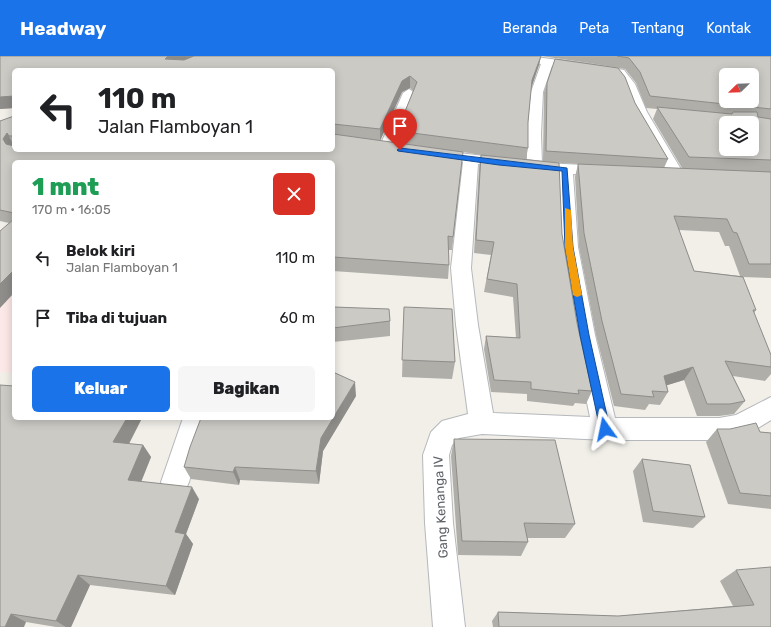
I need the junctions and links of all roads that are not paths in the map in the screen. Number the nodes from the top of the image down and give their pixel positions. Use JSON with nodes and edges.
{"nodes":[{"id":1,"x":501,"y":56,"type":"edge"},
{"id":2,"x":548,"y":62,"type":"junction"},
{"id":3,"x":409,"y":93,"type":"dead end"},
{"id":4,"x":640,"y":112,"type":"junction"},
{"id":5,"x":656,"y":114,"type":"edge"},
{"id":6,"x":369,"y":145,"type":"edge"},
{"id":7,"x":386,"y":148,"type":"junction"},
{"id":8,"x":402,"y":150,"type":"edge"},
{"id":9,"x":417,"y":152,"type":"edge"},
{"id":10,"x":471,"y":159,"type":"junction"},
{"id":11,"x":535,"y":167,"type":"junction"},
{"id":12,"x":565,"y":170,"type":"junction"},
{"id":13,"x":619,"y":172,"type":"edge"},
{"id":14,"x":693,"y":176,"type":"edge"},
{"id":15,"x":771,"y":407,"type":"edge"},
{"id":16,"x":194,"y":420,"type":"edge"},
{"id":17,"x":482,"y":423,"type":"junction"},
{"id":18,"x":605,"y":429,"type":"junction"},
{"id":19,"x":175,"y":482,"type":"dead end"},
{"id":20,"x":449,"y":627,"type":"edge"}],
"edges":[{"from":1,"to":2,"type":"street"},
{"from":2,"to":4,"type":"street"},
{"from":2,"to":11,"type":"street"},
{"from":3,"to":7,"type":"street"},
{"from":4,"to":5,"type":"street"},
{"from":4,"to":14,"type":"street"},
{"from":6,"to":7,"type":"street"},
{"from":7,"to":8,"type":"street"},
{"from":9,"to":10,"type":"street"},
{"from":10,"to":11,"type":"street"},
{"from":10,"to":17,"type":"street"},
{"from":11,"to":12,"type":"street"},
{"from":12,"to":13,"type":"street"},
{"from":12,"to":18,"type":"street"},
{"from":15,"to":18,"type":"street","name":"Gang Kenanga IV"},
{"from":16,"to":19,"type":"street"},
{"from":17,"to":18,"type":"street","name":"Gang Kenanga IV"},
{"from":17,"to":20,"type":"street","name":"Gang Kenanga IV"}]}
